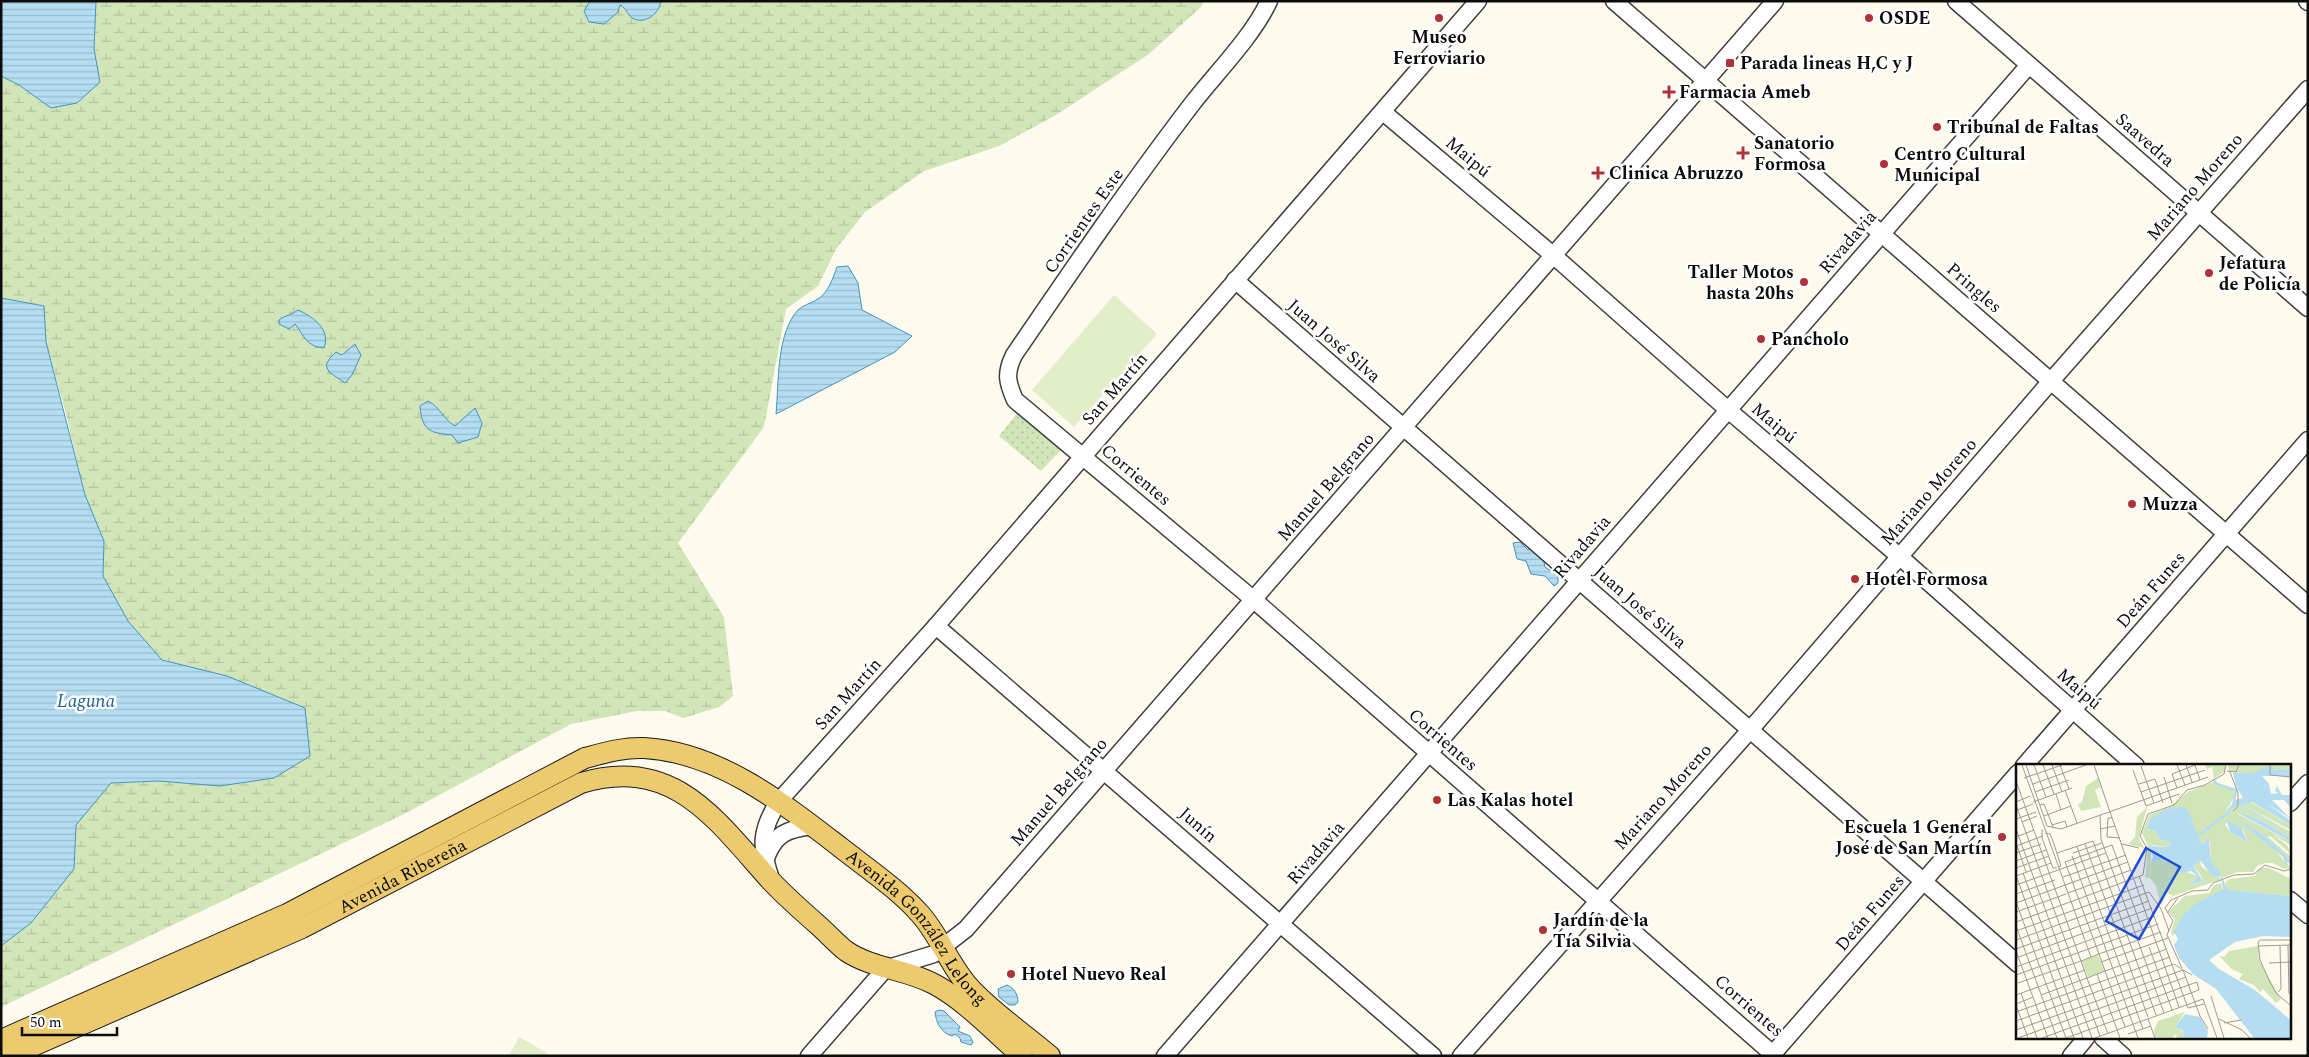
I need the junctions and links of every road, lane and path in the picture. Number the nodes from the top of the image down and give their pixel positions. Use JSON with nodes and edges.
{"nodes":[{"id":1,"x":1269,"y":1,"type":"edge"},
{"id":2,"x":1478,"y":1,"type":"edge"},
{"id":3,"x":1614,"y":1,"type":"edge"},
{"id":4,"x":1775,"y":1,"type":"edge"},
{"id":5,"x":1956,"y":1,"type":"edge"},
{"id":6,"x":2029,"y":65,"type":"junction"},
{"id":7,"x":1707,"y":80,"type":"junction"},
{"id":8,"x":2308,"y":89,"type":"edge"},
{"id":9,"x":1383,"y":112,"type":"junction"},
{"id":10,"x":2198,"y":213,"type":"junction"},
{"id":11,"x":1880,"y":235,"type":"junction"},
{"id":12,"x":1554,"y":256,"type":"junction"},
{"id":13,"x":1235,"y":280,"type":"junction"},
{"id":14,"x":2308,"y":308,"type":"edge"},
{"id":15,"x":2051,"y":381,"type":"junction"},
{"id":16,"x":1727,"y":409,"type":"junction"},
{"id":17,"x":1404,"y":428,"type":"junction"},
{"id":18,"x":2308,"y":440,"type":"edge"},
{"id":19,"x":1083,"y":456,"type":"junction"},
{"id":20,"x":2226,"y":535,"type":"junction"},
{"id":21,"x":1899,"y":556,"type":"junction"},
{"id":22,"x":1580,"y":581,"type":"junction"},
{"id":23,"x":1254,"y":600,"type":"junction"},
{"id":24,"x":2308,"y":605,"type":"edge"},
{"id":25,"x":936,"y":626,"type":"junction"},
{"id":26,"x":2072,"y":710,"type":"junction"},
{"id":27,"x":1750,"y":730,"type":"junction"},
{"id":28,"x":1428,"y":754,"type":"junction"},
{"id":29,"x":2026,"y":764,"type":"edge"},
{"id":30,"x":2134,"y":764,"type":"edge"},
{"id":31,"x":1105,"y":770,"type":"junction"},
{"id":32,"x":2016,"y":775,"type":"edge"},
{"id":33,"x":2308,"y":783,"type":"edge"},
{"id":34,"x":779,"y":801,"type":"junction"},
{"id":35,"x":2292,"y":801,"type":"edge"},
{"id":36,"x":813,"y":826,"type":"junction"},
{"id":37,"x":765,"y":861,"type":"junction"},
{"id":38,"x":772,"y":882,"type":"junction"},
{"id":39,"x":1924,"y":882,"type":"junction"},
{"id":40,"x":1598,"y":899,"type":"junction"},
{"id":41,"x":2292,"y":902,"type":"edge"},
{"id":42,"x":2308,"y":915,"type":"edge"},
{"id":43,"x":1282,"y":924,"type":"junction"},
{"id":44,"x":944,"y":948,"type":"junction"},
{"id":45,"x":2016,"y":962,"type":"edge"},
{"id":46,"x":885,"y":969,"type":"junction"},
{"id":47,"x":976,"y":1005,"type":"junction"},
{"id":48,"x":1,"y":1040,"type":"edge"},
{"id":49,"x":2084,"y":1040,"type":"edge"},
{"id":50,"x":2105,"y":1040,"type":"edge"},
{"id":51,"x":1773,"y":1055,"type":"edge"},
{"id":52,"x":10,"y":1056,"type":"edge"},
{"id":53,"x":809,"y":1056,"type":"edge"},
{"id":54,"x":1022,"y":1056,"type":"edge"},
{"id":55,"x":1050,"y":1056,"type":"edge"},
{"id":56,"x":1165,"y":1056,"type":"edge"},
{"id":57,"x":1433,"y":1056,"type":"edge"},
{"id":58,"x":1461,"y":1056,"type":"edge"},
{"id":59,"x":2071,"y":1056,"type":"edge"},
{"id":60,"x":2123,"y":1056,"type":"edge"}],
"edges":[{"from":1,"to":19,"type":"street","name":"Corrientes Este"},
{"from":2,"to":9,"type":"street","name":"San Martín"},
{"from":3,"to":7,"type":"street","name":"Pringles"},
{"from":4,"to":7,"type":"street","name":"Manuel Belgrano"},
{"from":5,"to":6,"type":"street","name":"Saavedra"},
{"from":6,"to":10,"type":"street","name":"Saavedra"},
{"from":6,"to":11,"type":"street","name":"Rivadavia"},
{"from":7,"to":11,"type":"street","name":"Pringles"},
{"from":7,"to":12,"type":"street","name":"Manuel Belgrano"},
{"from":8,"to":10,"type":"street","name":"Mariano Moreno"},
{"from":9,"to":12,"type":"street","name":"Maipú"},
{"from":9,"to":13,"type":"street","name":"San Martín"},
{"from":10,"to":14,"type":"street","name":"Saavedra"},
{"from":10,"to":15,"type":"street","name":"Mariano Moreno"},
{"from":11,"to":15,"type":"street","name":"Pringles"},
{"from":11,"to":16,"type":"street","name":"Rivadavia"},
{"from":12,"to":16,"type":"street","name":"Maipú"},
{"from":12,"to":17,"type":"street","name":"Manuel Belgrano"},
{"from":13,"to":17,"type":"street","name":"Juan José Silva"},
{"from":13,"to":19,"type":"street","name":"San Martín"},
{"from":15,"to":20,"type":"street","name":"Pringles"},
{"from":15,"to":21,"type":"street","name":"Mariano Moreno"},
{"from":16,"to":21,"type":"street","name":"Maipú"},
{"from":16,"to":22,"type":"street","name":"Rivadavia"},
{"from":17,"to":22,"type":"street","name":"Juan José Silva"},
{"from":17,"to":23,"type":"street","name":"Manuel Belgrano"},
{"from":18,"to":20,"type":"street","name":"Deán Funes"},
{"from":19,"to":23,"type":"street","name":"Corrientes"},
{"from":19,"to":25,"type":"street","name":"San Martín"},
{"from":20,"to":24,"type":"street","name":"Pringles"},
{"from":20,"to":26,"type":"street","name":"Deán Funes"},
{"from":21,"to":26,"type":"street","name":"Maipú"},
{"from":21,"to":27,"type":"street","name":"Mariano Moreno"},
{"from":22,"to":27,"type":"street","name":"Juan José Silva"},
{"from":22,"to":28,"type":"street","name":"Rivadavia"},
{"from":23,"to":28,"type":"street","name":"Corrientes"},
{"from":23,"to":31,"type":"street","name":"Manuel Belgrano"},
{"from":25,"to":31,"type":"street","name":"Junín"},
{"from":25,"to":34,"type":"street","name":"San Martín"},
{"from":26,"to":29,"type":"street","name":"Deán Funes"},
{"from":26,"to":30,"type":"street","name":"Maipú"},
{"from":27,"to":39,"type":"street","name":"Juan José Silva"},
{"from":27,"to":40,"type":"street","name":"Mariano Moreno"},
{"from":28,"to":40,"type":"street","name":"Corrientes"},
{"from":28,"to":43,"type":"street","name":"Rivadavia"},
{"from":31,"to":43,"type":"street","name":"Junín"},
{"from":31,"to":44,"type":"street","name":"Manuel Belgrano"},
{"from":32,"to":39,"type":"street","name":"Deán Funes"},
{"from":33,"to":35,"type":"street"},
{"from":34,"to":36,"type":"main road","name":"Avenida González Lelong"},
{"from":34,"to":37,"type":"street","name":"San Martín"},
{"from":34,"to":48,"type":"main road","name":"Avenida Ribereña"},
{"from":36,"to":37,"type":"street"},
{"from":36,"to":44,"type":"main road","name":"Avenida González Lelong"},
{"from":37,"to":38,"type":"street","name":"San Martín"},
{"from":38,"to":46,"type":"main road","name":"Avenida González Lelong"},
{"from":38,"to":52,"type":"main road","name":"Avenida Ribereña"},
{"from":39,"to":45,"type":"street","name":"Juan José Silva"},
{"from":39,"to":51,"type":"street","name":"Deán Funes"},
{"from":40,"to":51,"type":"street","name":"Corrientes"},
{"from":40,"to":58,"type":"street","name":"Mariano Moreno"},
{"from":41,"to":42,"type":"street"},
{"from":43,"to":56,"type":"street","name":"Rivadavia"},
{"from":43,"to":57,"type":"street","name":"Junín"},
{"from":44,"to":46,"type":"street","name":"Manuel Belgrano"},
{"from":44,"to":47,"type":"main road","name":"Avenida González Lelong"},
{"from":46,"to":47,"type":"main road","name":"Avenida González Lelong"},
{"from":46,"to":53,"type":"street"},
{"from":47,"to":54,"type":"main road","name":"Avenida González Lelong"},
{"from":47,"to":55,"type":"main road","name":"Avenida González Lelong"},
{"from":49,"to":59,"type":"street"},
{"from":50,"to":60,"type":"street"}]}
